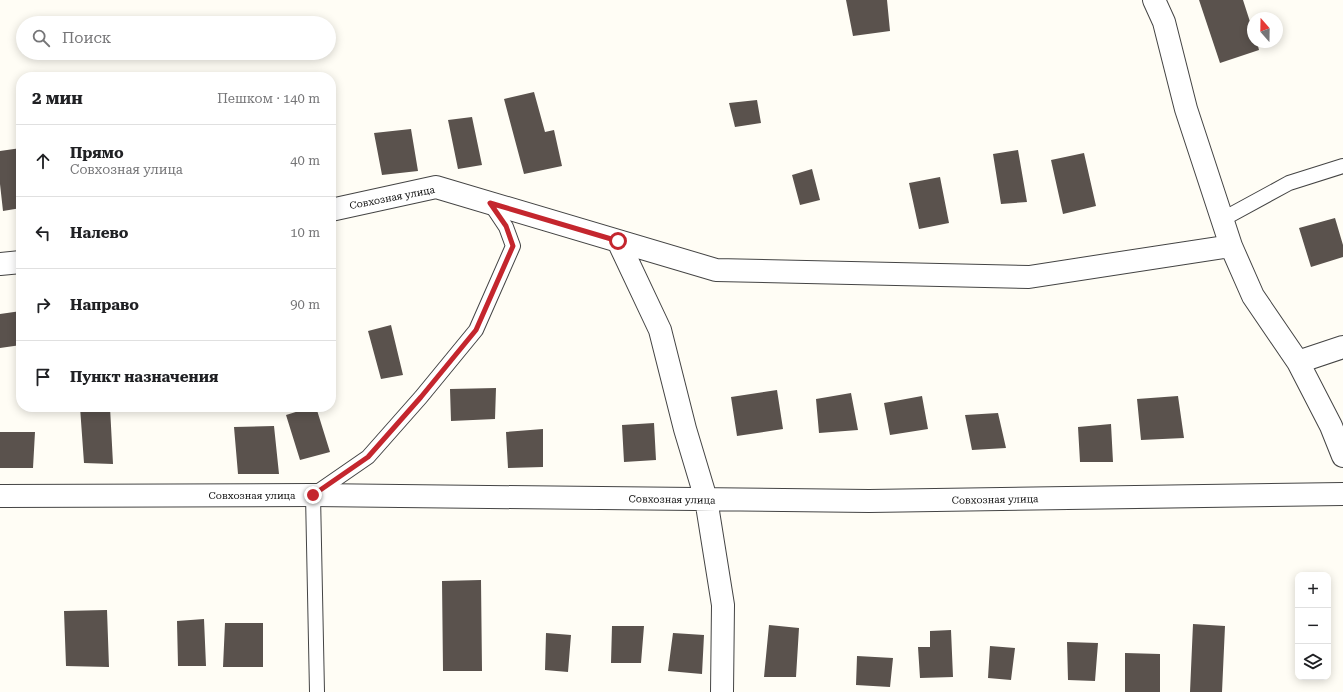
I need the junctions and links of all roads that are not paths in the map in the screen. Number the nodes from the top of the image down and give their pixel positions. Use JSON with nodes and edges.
{"nodes":[{"id":1,"x":1154,"y":0,"type":"edge"},
{"id":2,"x":1343,"y":166,"type":"edge"},
{"id":3,"x":490,"y":203,"type":"junction"},
{"id":4,"x":336,"y":209,"type":"edge"},
{"id":5,"x":1223,"y":218,"type":"junction"},
{"id":6,"x":618,"y":241,"type":"junction"},
{"id":7,"x":1231,"y":246,"type":"junction"},
{"id":8,"x":16,"y":262,"type":"edge"},
{"id":9,"x":0,"y":264,"type":"edge"},
{"id":10,"x":1343,"y":348,"type":"edge"},
{"id":11,"x":1298,"y":362,"type":"junction"},
{"id":12,"x":1343,"y":456,"type":"edge"},
{"id":13,"x":1343,"y":494,"type":"edge"},
{"id":14,"x":313,"y":495,"type":"junction"},
{"id":15,"x":0,"y":496,"type":"edge"},
{"id":16,"x":706,"y":499,"type":"junction"},
{"id":17,"x":316,"y":692,"type":"edge"},
{"id":18,"x":722,"y":692,"type":"edge"}],
"edges":[{"from":1,"to":5,"type":"street"},
{"from":2,"to":5,"type":"lane"},
{"from":3,"to":4,"type":"street","name":"Совхозная улица"},
{"from":3,"to":6,"type":"street","name":"Совхозная улица"},
{"from":3,"to":14,"type":"lane"},
{"from":5,"to":7,"type":"street"},
{"from":6,"to":7,"type":"street","name":"Совхозная улица"},
{"from":6,"to":16,"type":"street"},
{"from":7,"to":11,"type":"street"},
{"from":8,"to":9,"type":"street"},
{"from":10,"to":11,"type":"street"},
{"from":11,"to":12,"type":"street"},
{"from":13,"to":16,"type":"street","name":"Совхозная улица"},
{"from":14,"to":15,"type":"street","name":"Совхозная улица"},
{"from":14,"to":16,"type":"street","name":"Совхозная улица"},
{"from":14,"to":17,"type":"lane"},
{"from":16,"to":18,"type":"street"}]}
